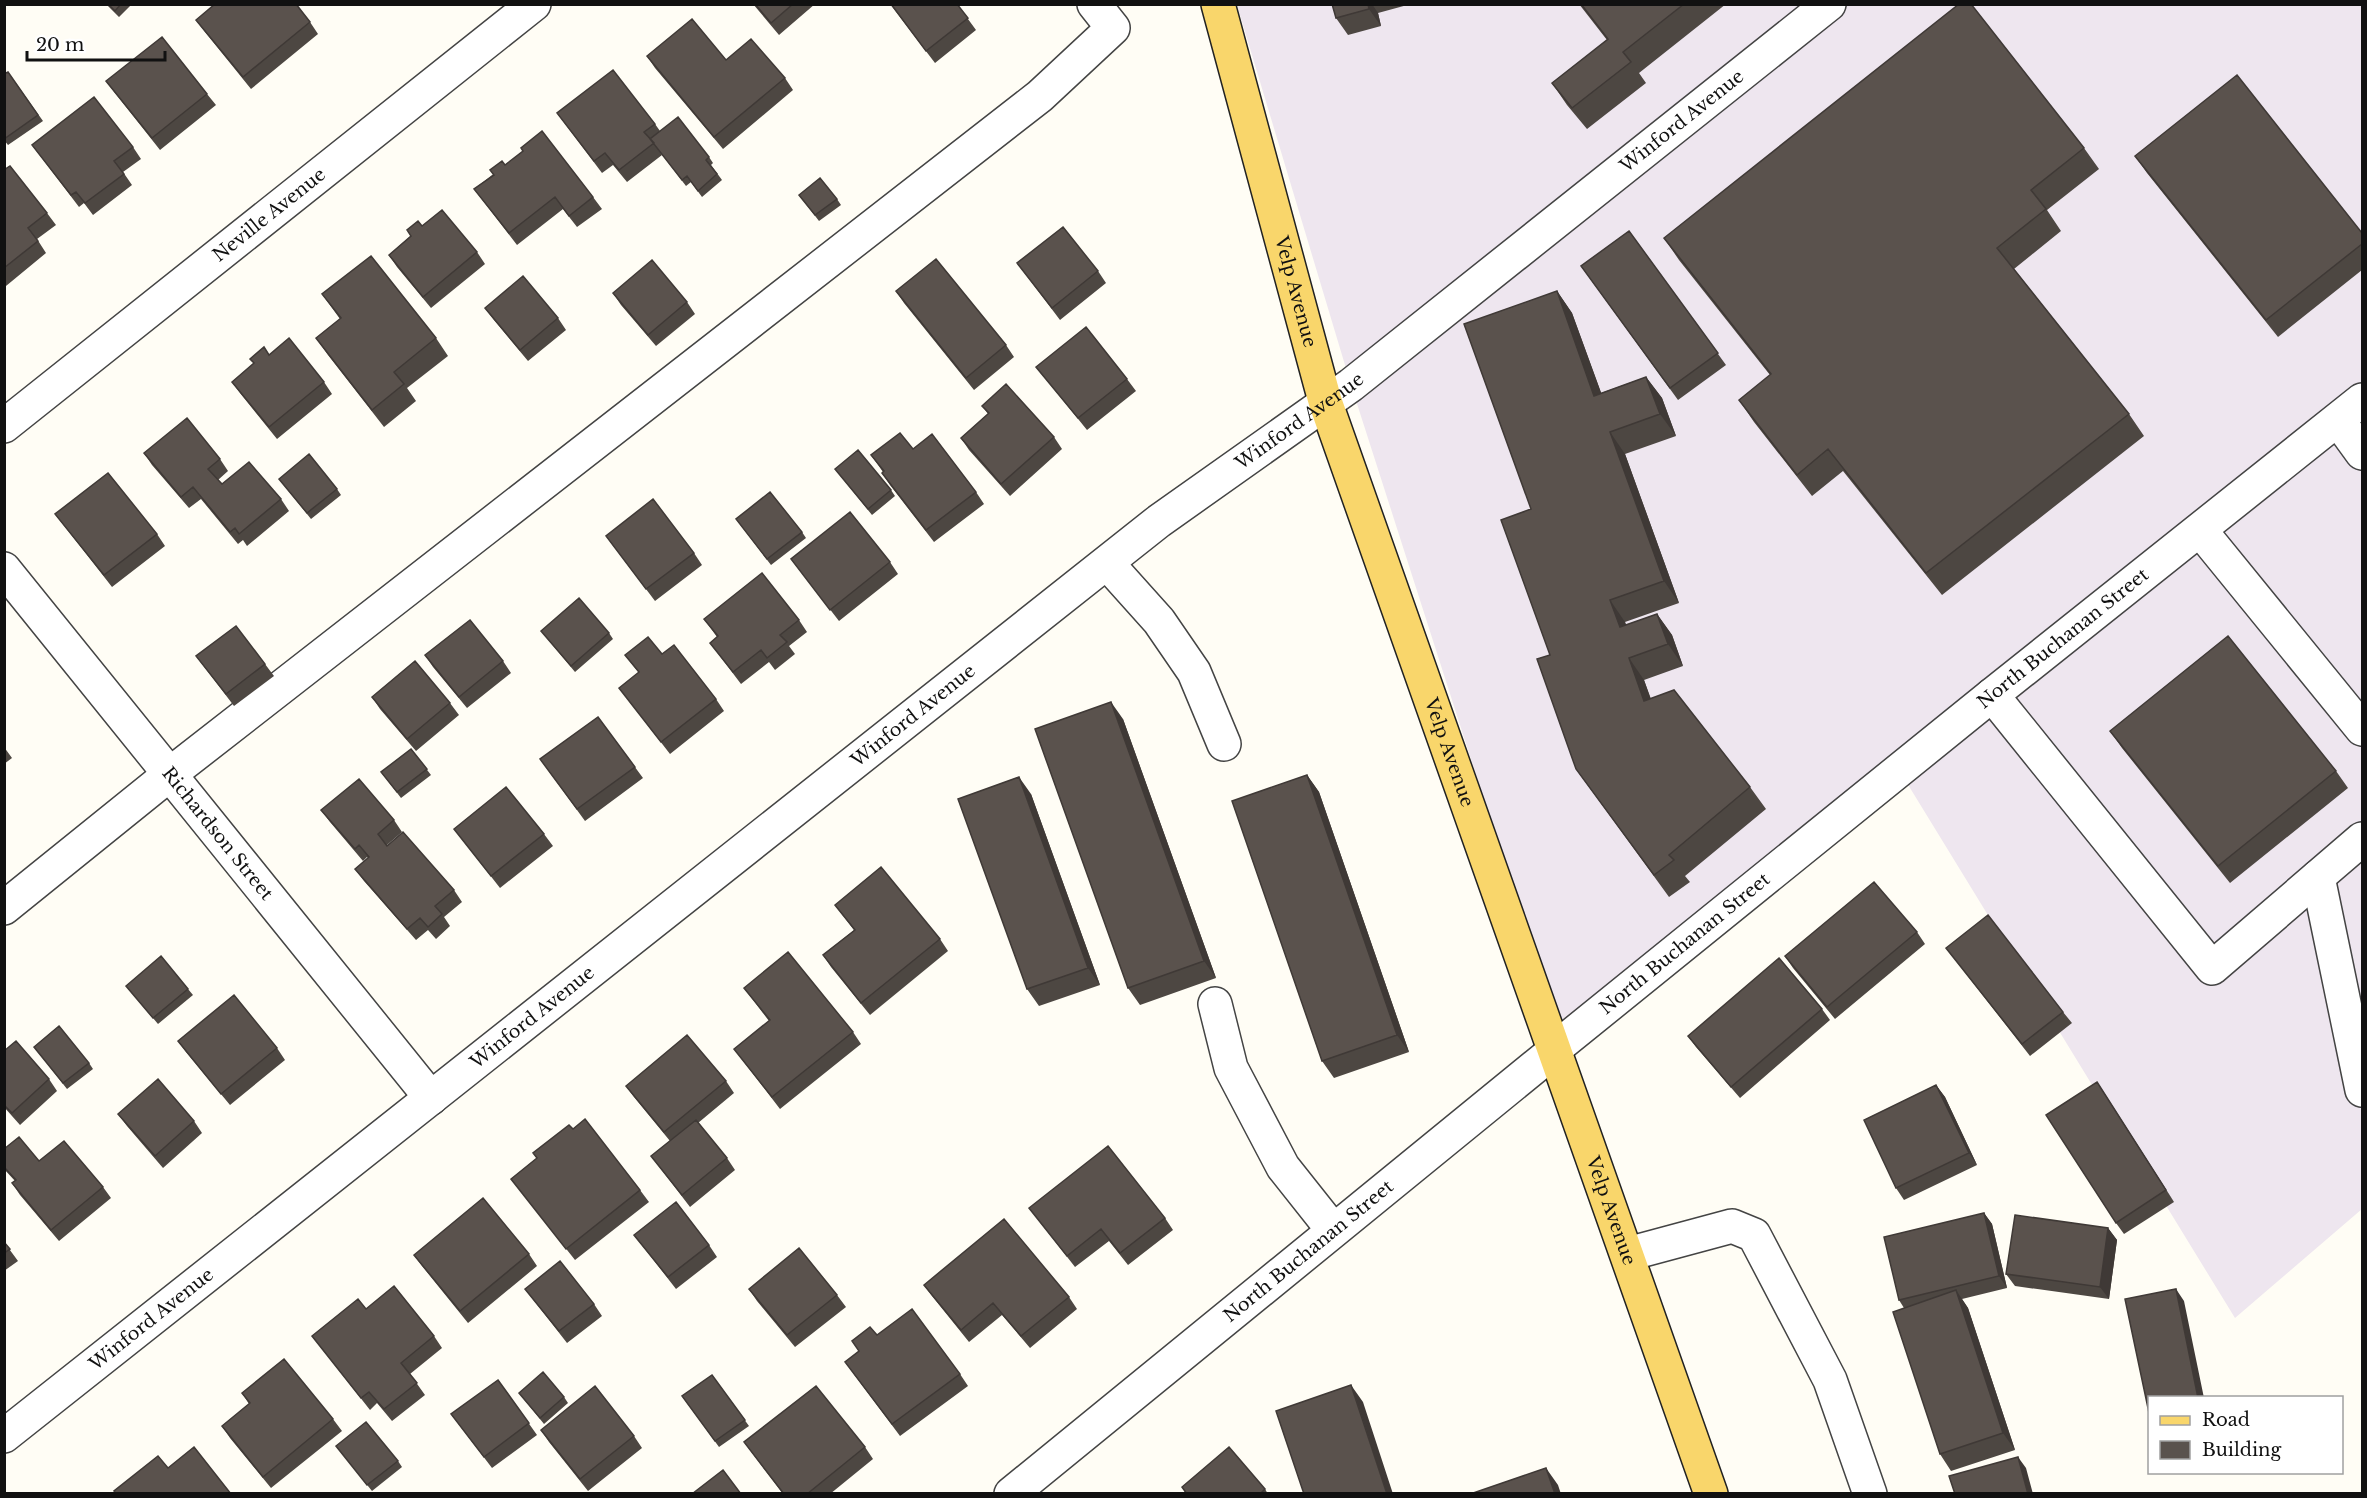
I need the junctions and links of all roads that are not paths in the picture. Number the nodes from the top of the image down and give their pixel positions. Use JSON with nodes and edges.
{"nodes":[{"id":1,"x":534,"y":4,"type":"edge"},
{"id":2,"x":1218,"y":4,"type":"edge"},
{"id":3,"x":1829,"y":4,"type":"edge"},
{"id":4,"x":1103,"y":16,"type":"edge"},
{"id":5,"x":1325,"y":401,"type":"junction"},
{"id":6,"x":2350,"y":410,"type":"edge"},
{"id":7,"x":4,"y":426,"type":"edge"},
{"id":8,"x":2362,"y":453,"type":"edge"},
{"id":9,"x":2200,"y":530,"type":"junction"},
{"id":10,"x":1107,"y":563,"type":"junction"},
{"id":11,"x":4,"y":569,"type":"edge"},
{"id":12,"x":1992,"y":695,"type":"junction"},
{"id":13,"x":2362,"y":729,"type":"edge"},
{"id":14,"x":1224,"y":744,"type":"dead end"},
{"id":15,"x":170,"y":774,"type":"junction"},
{"id":16,"x":2362,"y":839,"type":"edge"},
{"id":17,"x":2318,"y":877,"type":"junction"},
{"id":18,"x":4,"y":908,"type":"edge"},
{"id":19,"x":1215,"y":1004,"type":"dead end"},
{"id":20,"x":1554,"y":1051,"type":"junction"},
{"id":21,"x":2362,"y":1090,"type":"edge"},
{"id":22,"x":431,"y":1098,"type":"junction"},
{"id":23,"x":1333,"y":1230,"type":"junction"},
{"id":24,"x":1628,"y":1254,"type":"junction"},
{"id":25,"x":4,"y":1436,"type":"edge"},
{"id":26,"x":1011,"y":1494,"type":"edge"},
{"id":27,"x":1711,"y":1494,"type":"edge"},
{"id":28,"x":1870,"y":1494,"type":"edge"}],
"edges":[{"from":1,"to":7,"type":"street","name":"Neville Avenue"},
{"from":2,"to":5,"type":"main road","name":"Velp Avenue"},
{"from":3,"to":5,"type":"street","name":"Winford Avenue"},
{"from":4,"to":15,"type":"street"},
{"from":5,"to":10,"type":"street","name":"Winford Avenue"},
{"from":5,"to":20,"type":"main road","name":"Velp Avenue"},
{"from":6,"to":8,"type":"street"},
{"from":6,"to":9,"type":"street","name":"North Buchanan Street"},
{"from":9,"to":12,"type":"street","name":"North Buchanan Street"},
{"from":9,"to":13,"type":"street"},
{"from":10,"to":14,"type":"street"},
{"from":10,"to":22,"type":"street","name":"Winford Avenue"},
{"from":11,"to":15,"type":"street","name":"Richardson Street"},
{"from":12,"to":17,"type":"street"},
{"from":12,"to":20,"type":"street","name":"North Buchanan Street"},
{"from":15,"to":18,"type":"street"},
{"from":15,"to":22,"type":"street","name":"Richardson Street"},
{"from":16,"to":17,"type":"street"},
{"from":17,"to":21,"type":"street"},
{"from":19,"to":23,"type":"street"},
{"from":20,"to":23,"type":"street","name":"North Buchanan Street"},
{"from":20,"to":24,"type":"main road","name":"Velp Avenue"},
{"from":22,"to":25,"type":"street","name":"Winford Avenue"},
{"from":23,"to":26,"type":"street","name":"North Buchanan Street"},
{"from":24,"to":27,"type":"main road","name":"Velp Avenue"},
{"from":24,"to":28,"type":"street"}]}
